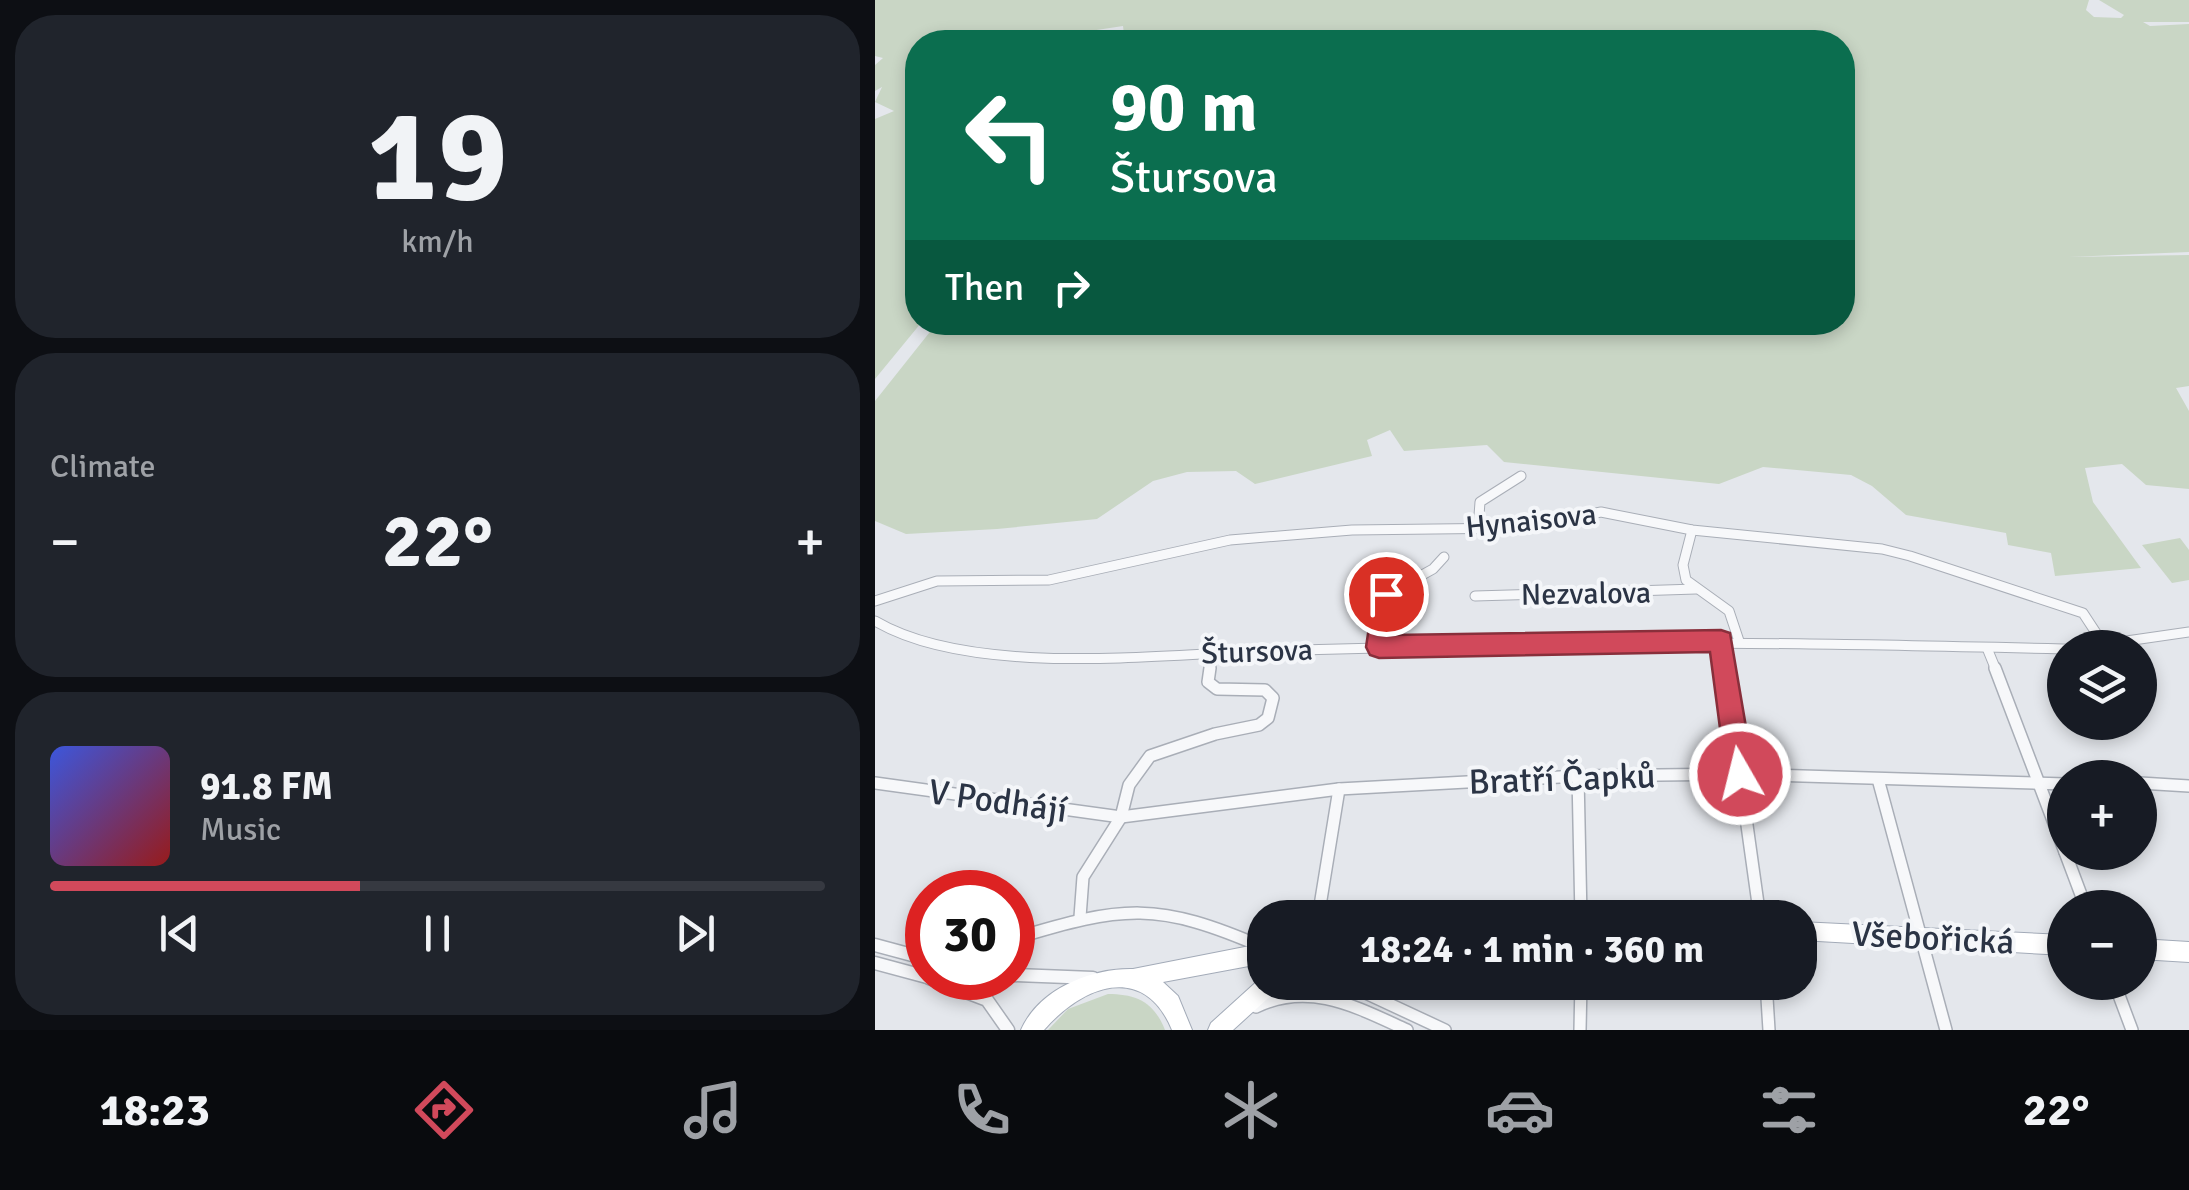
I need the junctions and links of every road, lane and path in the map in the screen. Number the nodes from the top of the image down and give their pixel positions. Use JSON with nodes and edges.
{"nodes":[{"id":1,"x":1521,"y":476,"type":"dead end"},
{"id":2,"x":1478,"y":529,"type":"junction"},
{"id":3,"x":1692,"y":530,"type":"junction"},
{"id":4,"x":1444,"y":557,"type":"dead end"},
{"id":5,"x":1696,"y":590,"type":"junction"},
{"id":6,"x":1475,"y":596,"type":"dead end"},
{"id":7,"x":875,"y":601,"type":"edge"},
{"id":8,"x":875,"y":621,"type":"edge"},
{"id":9,"x":2094,"y":630,"type":"edge"},
{"id":10,"x":2189,"y":632,"type":"edge"},
{"id":11,"x":2157,"y":637,"type":"edge"},
{"id":12,"x":1739,"y":640,"type":"junction"},
{"id":13,"x":1721,"y":641,"type":"junction"},
{"id":14,"x":1379,"y":647,"type":"junction"},
{"id":15,"x":1987,"y":648,"type":"junction"},
{"id":16,"x":2047,"y":648,"type":"edge"},
{"id":17,"x":1212,"y":654,"type":"junction"},
{"id":18,"x":1740,"y":774,"type":"junction"},
{"id":19,"x":1578,"y":776,"type":"junction"},
{"id":20,"x":1879,"y":778,"type":"junction"},
{"id":21,"x":875,"y":783,"type":"edge"},
{"id":22,"x":2157,"y":784,"type":"edge"},
{"id":23,"x":2039,"y":785,"type":"junction"},
{"id":24,"x":2047,"y":785,"type":"edge"},
{"id":25,"x":2189,"y":786,"type":"edge"},
{"id":26,"x":1339,"y":789,"type":"junction"},
{"id":27,"x":2047,"y":806,"type":"edge"},
{"id":28,"x":1121,"y":817,"type":"junction"},
{"id":29,"x":1321,"y":900,"type":"edge"},
{"id":30,"x":1581,"y":900,"type":"edge"},
{"id":31,"x":1758,"y":900,"type":"edge"},
{"id":32,"x":1080,"y":917,"type":"junction"},
{"id":33,"x":1817,"y":931,"type":"edge"},
{"id":34,"x":1035,"y":932,"type":"edge"},
{"id":35,"x":1919,"y":936,"type":"junction"},
{"id":36,"x":1247,"y":941,"type":"edge"},
{"id":37,"x":2047,"y":944,"type":"edge"},
{"id":38,"x":875,"y":945,"type":"edge"},
{"id":39,"x":2157,"y":950,"type":"edge"},
{"id":40,"x":901,"y":952,"type":"junction"},
{"id":41,"x":905,"y":952,"type":"edge"},
{"id":42,"x":2189,"y":952,"type":"edge"},
{"id":43,"x":905,"y":953,"type":"edge"},
{"id":44,"x":1247,"y":954,"type":"edge"},
{"id":45,"x":875,"y":963,"type":"edge"},
{"id":46,"x":905,"y":971,"type":"edge"},
{"id":47,"x":1035,"y":976,"type":"edge"},
{"id":48,"x":1104,"y":978,"type":"junction"},
{"id":49,"x":1131,"y":978,"type":"junction"},
{"id":50,"x":989,"y":1000,"type":"edge"},
{"id":51,"x":1252,"y":1000,"type":"edge"},
{"id":52,"x":1381,"y":1000,"type":"edge"},
{"id":53,"x":1581,"y":1000,"type":"edge"},
{"id":54,"x":1767,"y":1000,"type":"edge"},
{"id":55,"x":2121,"y":1000,"type":"edge"},
{"id":56,"x":1008,"y":1030,"type":"edge"},
{"id":57,"x":1031,"y":1030,"type":"edge"},
{"id":58,"x":1182,"y":1030,"type":"edge"},
{"id":59,"x":1219,"y":1030,"type":"edge"},
{"id":60,"x":1407,"y":1030,"type":"edge"},
{"id":61,"x":1445,"y":1030,"type":"edge"},
{"id":62,"x":1580,"y":1030,"type":"edge"},
{"id":63,"x":1769,"y":1030,"type":"edge"},
{"id":64,"x":1946,"y":1030,"type":"edge"},
{"id":65,"x":2132,"y":1030,"type":"edge"}],
"edges":[{"from":1,"to":2,"type":"street"},
{"from":2,"to":3,"type":"street","name":"Hynaisova"},
{"from":2,"to":7,"type":"street","name":"Hynaisova"},
{"from":3,"to":5,"type":"street","name":"Nezvalova"},
{"from":3,"to":9,"type":"street","name":"Hynaisova"},
{"from":4,"to":14,"type":"street"},
{"from":5,"to":6,"type":"street","name":"Nezvalova"},
{"from":5,"to":12,"type":"street","name":"Nezvalova"},
{"from":8,"to":17,"type":"street","name":"Štursova"},
{"from":10,"to":11,"type":"street"},
{"from":12,"to":13,"type":"street","name":"Štursova"},
{"from":12,"to":15,"type":"street","name":"Štursova"},
{"from":13,"to":14,"type":"street","name":"Štursova"},
{"from":13,"to":18,"type":"street"},
{"from":14,"to":17,"type":"street","name":"Štursova"},
{"from":15,"to":16,"type":"street","name":"Štursova"},
{"from":15,"to":23,"type":"street"},
{"from":17,"to":28,"type":"street"},
{"from":18,"to":19,"type":"street","name":"Bratří Čapků"},
{"from":18,"to":20,"type":"street","name":"Bratří Čapků"},
{"from":18,"to":31,"type":"street"},
{"from":19,"to":26,"type":"street","name":"Bratří Čapků"},
{"from":19,"to":30,"type":"street"},
{"from":20,"to":23,"type":"street","name":"Bratří Čapků"},
{"from":20,"to":35,"type":"street"},
{"from":21,"to":28,"type":"street","name":"V Podhájí"},
{"from":22,"to":25,"type":"street"},
{"from":23,"to":24,"type":"street","name":"Bratří Čapků"},
{"from":23,"to":27,"type":"street"},
{"from":26,"to":28,"type":"street","name":"Bratří Čapků"},
{"from":26,"to":29,"type":"street"},
{"from":28,"to":32,"type":"street"},
{"from":32,"to":34,"type":"street"},
{"from":32,"to":36,"type":"street"},
{"from":33,"to":35,"type":"main road","name":"Všebořická"},
{"from":35,"to":37,"type":"main road","name":"Všebořická"},
{"from":35,"to":64,"type":"street"},
{"from":38,"to":40,"type":"street"},
{"from":39,"to":42,"type":"main road"},
{"from":40,"to":41,"type":"street"},
{"from":40,"to":43,"type":"street"},
{"from":44,"to":49,"type":"main road"},
{"from":45,"to":46,"type":"street"},
{"from":47,"to":48,"type":"street"},
{"from":48,"to":49,"type":"main road"},
{"from":48,"to":57,"type":"main road"},
{"from":49,"to":58,"type":"main road"},
{"from":50,"to":56,"type":"street"},
{"from":51,"to":59,"type":"main road"},
{"from":52,"to":61,"type":"street"},
{"from":53,"to":62,"type":"street"},
{"from":54,"to":63,"type":"street"},
{"from":55,"to":65,"type":"street"},
{"from":59,"to":60,"type":"street"}]}
